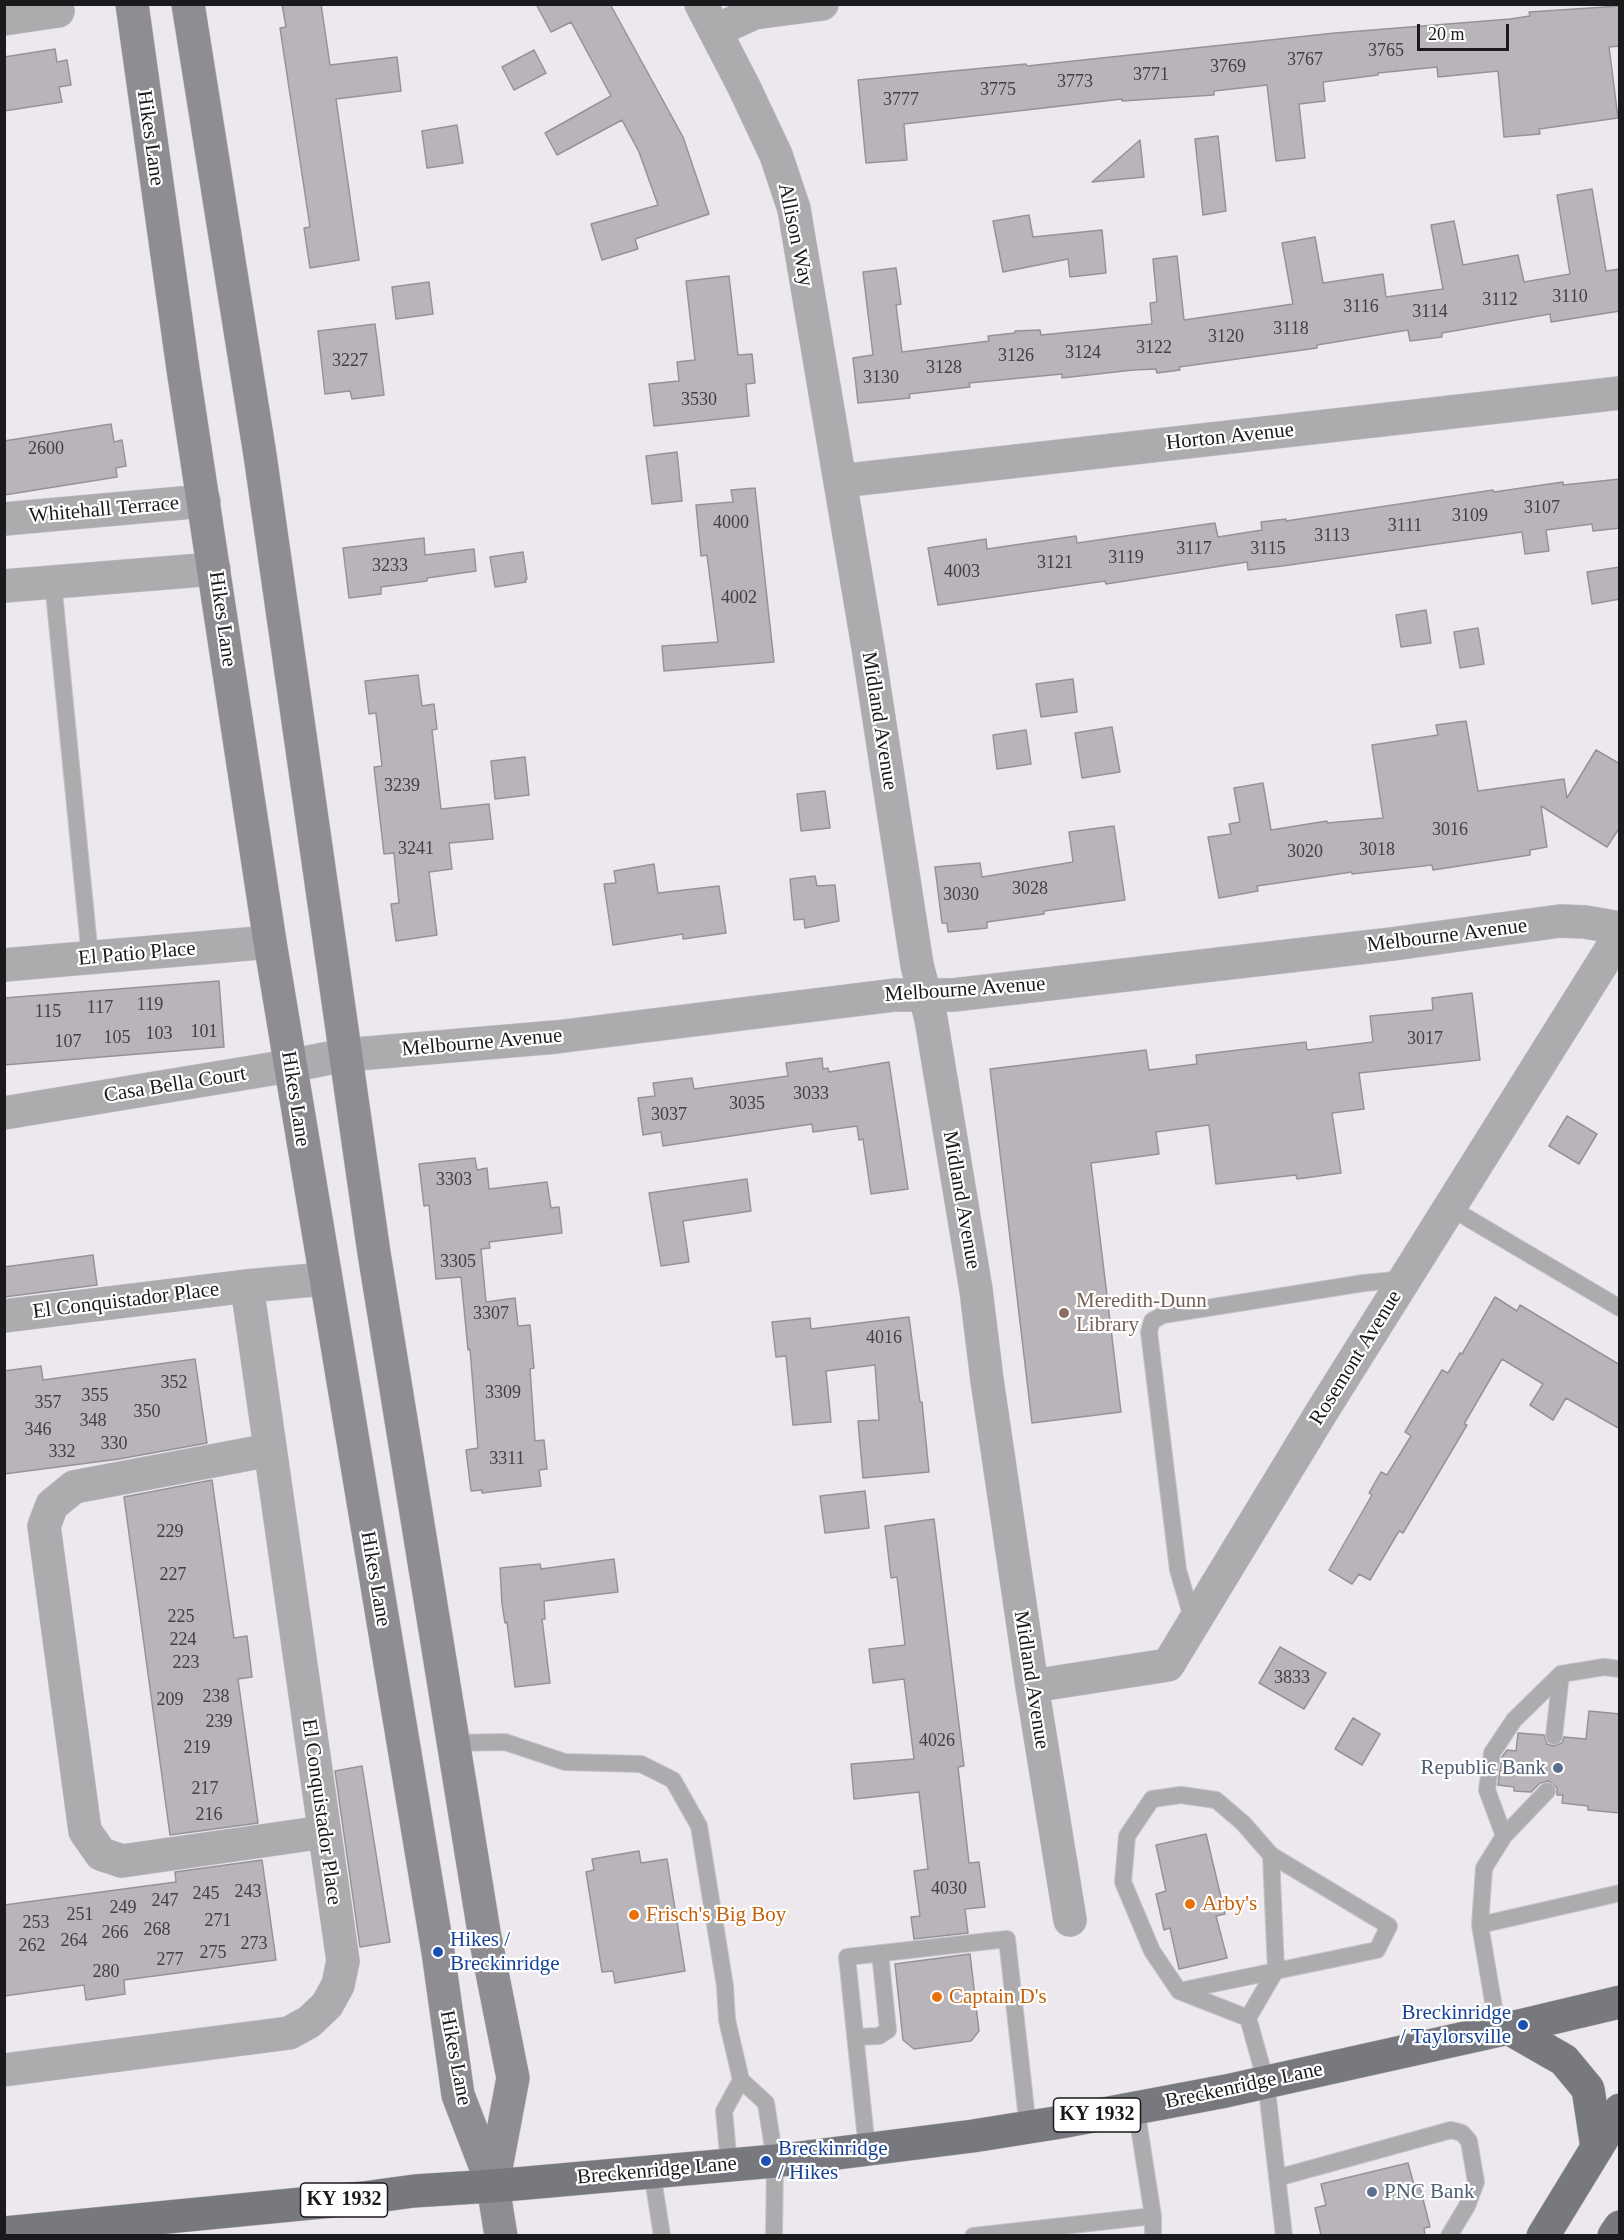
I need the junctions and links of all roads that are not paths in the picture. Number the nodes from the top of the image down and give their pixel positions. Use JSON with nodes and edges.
{"nodes":[{"id":1,"x":132,"y":4,"type":"edge"},
{"id":2,"x":188,"y":4,"type":"edge"},
{"id":3,"x":822,"y":4,"type":"edge"},
{"id":4,"x":58,"y":11,"type":"dead end"},
{"id":5,"x":708,"y":18,"type":"edge"},
{"id":6,"x":4,"y":19,"type":"edge"},
{"id":7,"x":1620,"y":393,"type":"edge"},
{"id":8,"x":840,"y":481,"type":"junction"},
{"id":9,"x":204,"y":501,"type":"junction"},
{"id":10,"x":4,"y":519,"type":"edge"},
{"id":11,"x":214,"y":569,"type":"junction"},
{"id":12,"x":53,"y":582,"type":"junction"},
{"id":13,"x":4,"y":586,"type":"edge"},
{"id":14,"x":1620,"y":928,"type":"edge"},
{"id":15,"x":1620,"y":935,"type":"edge"},
{"id":16,"x":270,"y":942,"type":"junction"},
{"id":17,"x":90,"y":957,"type":"junction"},
{"id":18,"x":4,"y":965,"type":"edge"},
{"id":19,"x":924,"y":995,"type":"junction"},
{"id":20,"x":345,"y":1054,"type":"junction"},
{"id":21,"x":289,"y":1066,"type":"junction"},
{"id":22,"x":4,"y":1113,"type":"edge"},
{"id":23,"x":1449,"y":1207,"type":"junction"},
{"id":24,"x":324,"y":1279,"type":"junction"},
{"id":25,"x":1404,"y":1279,"type":"junction"},
{"id":26,"x":247,"y":1286,"type":"junction"},
{"id":27,"x":1620,"y":1308,"type":"edge"},
{"id":28,"x":4,"y":1316,"type":"edge"},
{"id":29,"x":270,"y":1450,"type":"junction"},
{"id":30,"x":1194,"y":1624,"type":"junction"},
{"id":31,"x":1620,"y":1669,"type":"edge"},
{"id":32,"x":1561,"y":1674,"type":"junction"},
{"id":33,"x":1032,"y":1686,"type":"junction"},
{"id":34,"x":1554,"y":1736,"type":"dead end"},
{"id":35,"x":455,"y":1743,"type":"junction"},
{"id":36,"x":1547,"y":1791,"type":"dead end"},
{"id":37,"x":324,"y":1832,"type":"junction"},
{"id":38,"x":1504,"y":1836,"type":"junction"},
{"id":39,"x":1271,"y":1855,"type":"junction"},
{"id":40,"x":1620,"y":1893,"type":"edge"},
{"id":41,"x":1070,"y":1920,"type":"dead end"},
{"id":42,"x":1480,"y":1925,"type":"junction"},
{"id":43,"x":880,"y":1953,"type":"junction"},
{"id":44,"x":1276,"y":1970,"type":"junction"},
{"id":45,"x":1179,"y":1991,"type":"junction"},
{"id":46,"x":1620,"y":2002,"type":"edge"},
{"id":47,"x":1248,"y":2018,"type":"junction"},
{"id":48,"x":1503,"y":2030,"type":"junction"},
{"id":49,"x":855,"y":2037,"type":"junction"},
{"id":50,"x":4,"y":2070,"type":"edge"},
{"id":51,"x":741,"y":2080,"type":"junction"},
{"id":52,"x":1266,"y":2082,"type":"junction"},
{"id":53,"x":1136,"y":2108,"type":"junction"},
{"id":54,"x":1620,"y":2110,"type":"edge"},
{"id":55,"x":1028,"y":2128,"type":"junction"},
{"id":56,"x":1597,"y":2148,"type":"junction"},
{"id":57,"x":867,"y":2149,"type":"junction"},
{"id":58,"x":775,"y":2161,"type":"junction"},
{"id":59,"x":729,"y":2165,"type":"junction"},
{"id":60,"x":652,"y":2172,"type":"junction"},
{"id":61,"x":1277,"y":2178,"type":"junction"},
{"id":62,"x":493,"y":2186,"type":"junction"},
{"id":63,"x":1153,"y":2216,"type":"junction"},
{"id":64,"x":1620,"y":2227,"type":"edge"},
{"id":65,"x":4,"y":2233,"type":"edge"},
{"id":66,"x":501,"y":2235,"type":"edge"},
{"id":67,"x":662,"y":2235,"type":"edge"},
{"id":68,"x":774,"y":2235,"type":"edge"},
{"id":69,"x":973,"y":2235,"type":"edge"},
{"id":70,"x":1153,"y":2235,"type":"edge"},
{"id":71,"x":1284,"y":2235,"type":"edge"},
{"id":72,"x":1449,"y":2235,"type":"edge"},
{"id":73,"x":1543,"y":2235,"type":"edge"},
{"id":74,"x":1614,"y":2235,"type":"edge"}],
"edges":[{"from":1,"to":9,"type":"main road","name":"Hikes Lane"},
{"from":2,"to":20,"type":"main road","name":"Hikes Lane"},
{"from":3,"to":5,"type":"street"},
{"from":4,"to":6,"type":"street"},
{"from":5,"to":8,"type":"street","name":"Allison Way"},
{"from":7,"to":8,"type":"street","name":"Horton Avenue"},
{"from":8,"to":19,"type":"street","name":"Midland Avenue"},
{"from":9,"to":10,"type":"street","name":"Whitehall Terrace"},
{"from":9,"to":11,"type":"main road","name":"Hikes Lane"},
{"from":11,"to":12,"type":"street"},
{"from":11,"to":16,"type":"main road","name":"Hikes Lane"},
{"from":12,"to":13,"type":"street"},
{"from":12,"to":17,"type":"lane"},
{"from":14,"to":19,"type":"street","name":"Melbourne Avenue"},
{"from":15,"to":23,"type":"street","name":"Rosemont Avenue"},
{"from":16,"to":17,"type":"street","name":"El Patio Place"},
{"from":16,"to":21,"type":"main road","name":"Hikes Lane"},
{"from":17,"to":18,"type":"street","name":"El Patio Place"},
{"from":19,"to":20,"type":"street","name":"Melbourne Avenue"},
{"from":19,"to":33,"type":"street","name":"Midland Avenue"},
{"from":20,"to":21,"type":"street","name":"Casa Bella Court"},
{"from":20,"to":35,"type":"main road","name":"Hikes Lane"},
{"from":21,"to":22,"type":"street","name":"Casa Bella Court"},
{"from":21,"to":24,"type":"main road","name":"Hikes Lane"},
{"from":23,"to":25,"type":"street","name":"Rosemont Avenue"},
{"from":23,"to":27,"type":"lane"},
{"from":24,"to":26,"type":"street","name":"El Conquistador Place"},
{"from":24,"to":62,"type":"main road","name":"Hikes Lane"},
{"from":25,"to":30,"type":"street","name":"Rosemont Avenue"},
{"from":25,"to":30,"type":"lane"},
{"from":26,"to":28,"type":"street","name":"El Conquistador Place"},
{"from":26,"to":29,"type":"street","name":"El Conquistador Place"},
{"from":29,"to":37,"type":"street","name":"El Conquistador Place"},
{"from":29,"to":37,"type":"street"},
{"from":30,"to":33,"type":"street","name":"Rosemont Avenue"},
{"from":31,"to":32,"type":"lane"},
{"from":32,"to":34,"type":"lane"},
{"from":32,"to":38,"type":"lane"},
{"from":33,"to":41,"type":"street","name":"Midland Avenue"},
{"from":35,"to":51,"type":"lane"},
{"from":35,"to":62,"type":"main road","name":"Hikes Lane"},
{"from":36,"to":38,"type":"lane"},
{"from":37,"to":50,"type":"street","name":"El Conquistador Place"},
{"from":38,"to":42,"type":"lane"},
{"from":39,"to":44,"type":"lane"},
{"from":39,"to":44,"type":"lane"},
{"from":39,"to":45,"type":"lane"},
{"from":40,"to":42,"type":"lane"},
{"from":42,"to":48,"type":"lane"},
{"from":43,"to":49,"type":"lane"},
{"from":43,"to":49,"type":"lane"},
{"from":43,"to":55,"type":"lane"},
{"from":44,"to":45,"type":"lane"},
{"from":44,"to":47,"type":"lane"},
{"from":45,"to":47,"type":"lane"},
{"from":46,"to":48,"type":"main road","name":"Breckenridge Lane","number":"KY 1932"},
{"from":47,"to":52,"type":"lane"},
{"from":48,"to":52,"type":"main road","name":"Breckenridge Lane","number":"KY 1932"},
{"from":48,"to":56,"type":"main road"},
{"from":49,"to":57,"type":"lane"},
{"from":51,"to":58,"type":"lane"},
{"from":51,"to":59,"type":"lane"},
{"from":52,"to":53,"type":"main road","name":"Breckenridge Lane","number":"KY 1932"},
{"from":52,"to":61,"type":"lane"},
{"from":53,"to":55,"type":"main road","name":"Breckenridge Lane","number":"KY 1932"},
{"from":53,"to":63,"type":"lane"},
{"from":54,"to":56,"type":"main road"},
{"from":55,"to":57,"type":"main road","name":"Breckenridge Lane","number":"KY 1932"},
{"from":56,"to":73,"type":"main road"},
{"from":57,"to":58,"type":"main road","name":"Breckenridge Lane","number":"KY 1932"},
{"from":58,"to":59,"type":"main road","name":"Breckenridge Lane","number":"KY 1932"},
{"from":58,"to":68,"type":"lane"},
{"from":59,"to":60,"type":"main road","name":"Breckenridge Lane","number":"KY 1932"},
{"from":60,"to":62,"type":"main road","name":"Breckenridge Lane","number":"KY 1932"},
{"from":60,"to":67,"type":"lane"},
{"from":61,"to":71,"type":"lane"},
{"from":61,"to":72,"type":"lane"},
{"from":62,"to":65,"type":"main road","name":"Breckenridge Lane","number":"KY 1932"},
{"from":62,"to":66,"type":"main road","name":"Hikes Lane"},
{"from":63,"to":69,"type":"lane"},
{"from":63,"to":70,"type":"lane"},
{"from":64,"to":74,"type":"main road"}]}
